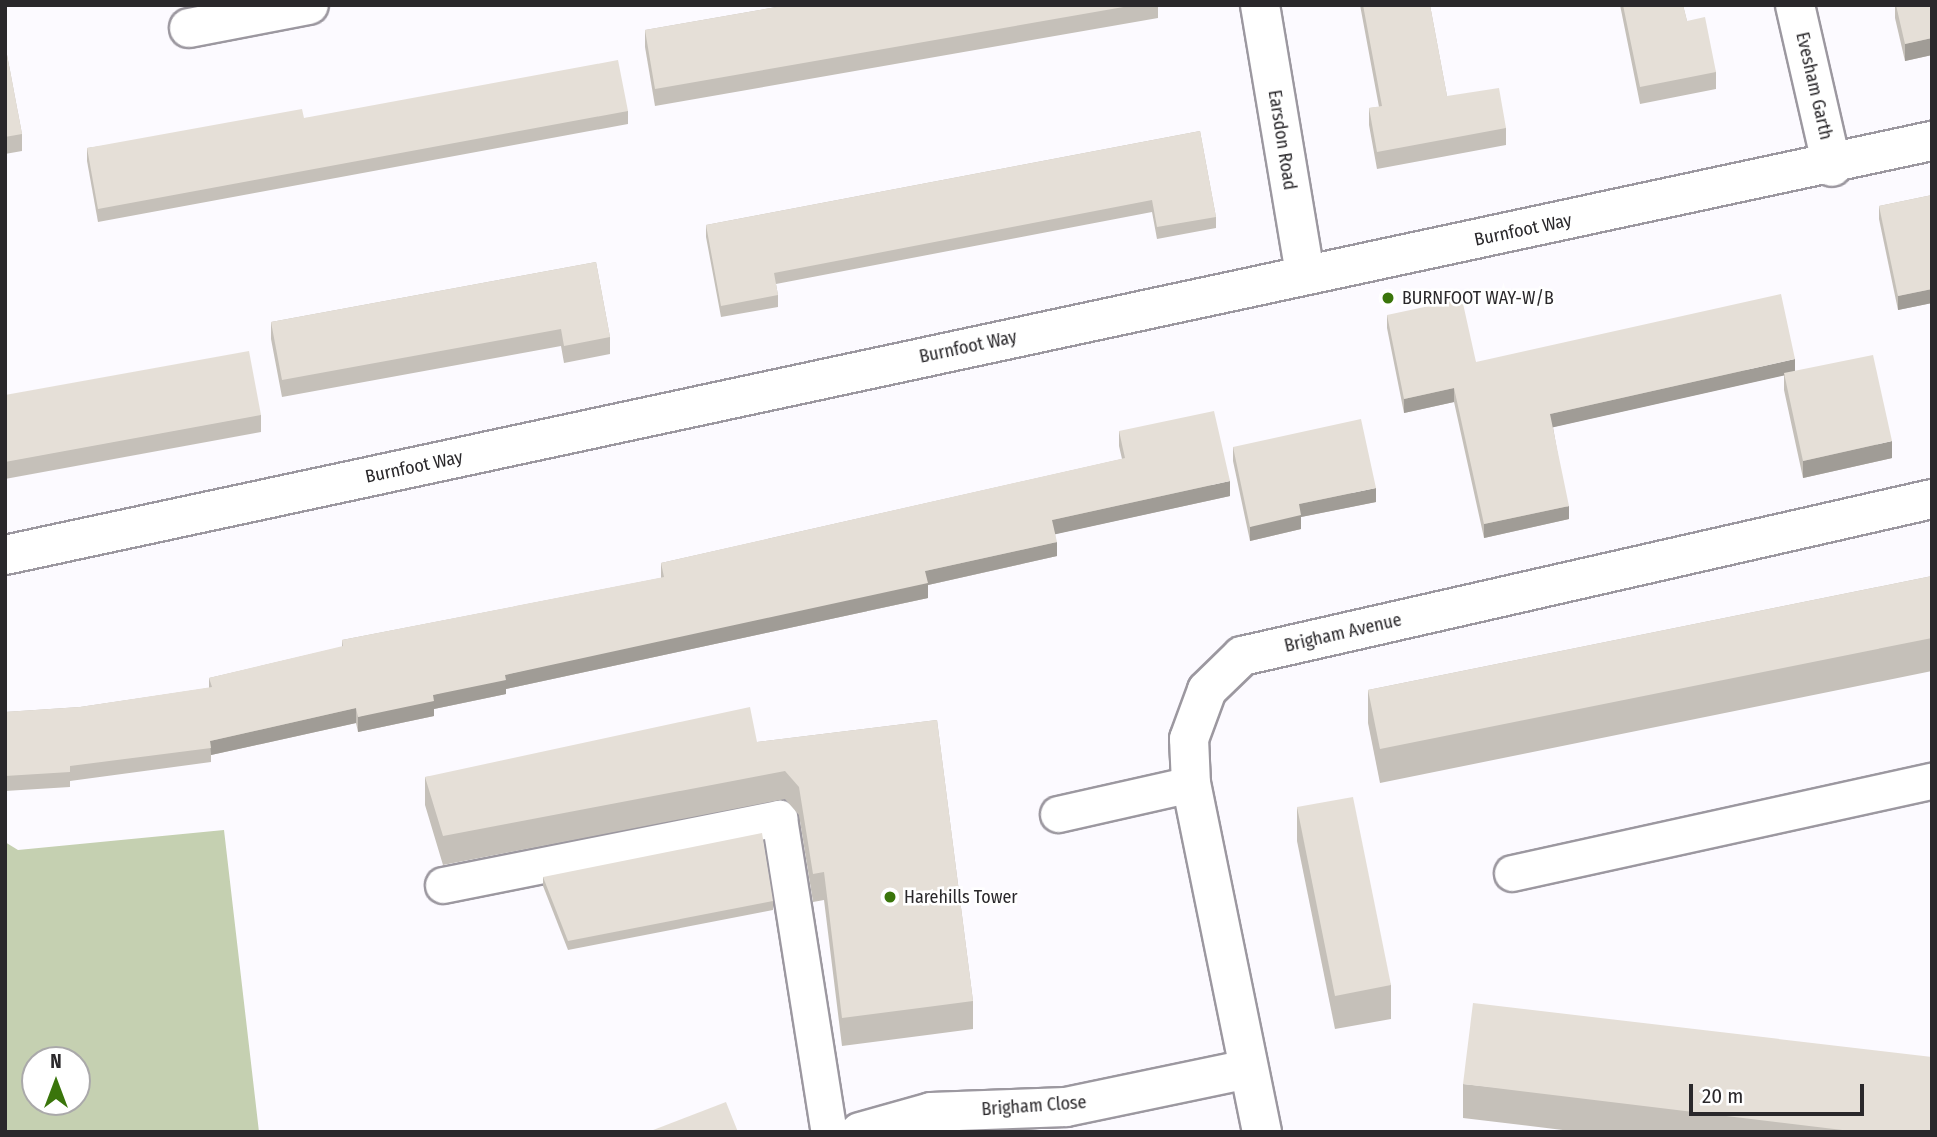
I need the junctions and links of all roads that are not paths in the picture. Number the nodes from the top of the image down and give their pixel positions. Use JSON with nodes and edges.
{"nodes":[{"id":1,"x":309,"y":5,"type":"edge"},
{"id":2,"x":1260,"y":5,"type":"edge"},
{"id":3,"x":1795,"y":5,"type":"edge"},
{"id":4,"x":188,"y":28,"type":"dead end"},
{"id":5,"x":1932,"y":141,"type":"edge"},
{"id":6,"x":1832,"y":167,"type":"junction"},
{"id":7,"x":1305,"y":275,"type":"junction"},
{"id":8,"x":1932,"y":499,"type":"edge"},
{"id":9,"x":5,"y":555,"type":"edge"},
{"id":10,"x":1932,"y":781,"type":"edge"},
{"id":11,"x":1191,"y":784,"type":"junction"},
{"id":12,"x":1058,"y":814,"type":"dead end"},
{"id":13,"x":1512,"y":873,"type":"dead end"},
{"id":14,"x":443,"y":885,"type":"dead end"},
{"id":15,"x":1248,"y":1069,"type":"junction"},
{"id":16,"x":829,"y":1132,"type":"edge"},
{"id":17,"x":860,"y":1132,"type":"edge"},
{"id":18,"x":1262,"y":1132,"type":"edge"}],
"edges":[{"from":1,"to":4,"type":"street"},
{"from":2,"to":7,"type":"street","name":"Earsdon Road"},
{"from":3,"to":6,"type":"street","name":"Evesham Garth"},
{"from":5,"to":6,"type":"street","name":"Burnfoot Way"},
{"from":6,"to":7,"type":"street","name":"Burnfoot Way"},
{"from":7,"to":9,"type":"street","name":"Burnfoot Way"},
{"from":8,"to":11,"type":"street","name":"Brigham Avenue"},
{"from":10,"to":13,"type":"lane"},
{"from":11,"to":12,"type":"lane"},
{"from":11,"to":15,"type":"street","name":"Brigham Avenue"},
{"from":14,"to":16,"type":"lane"},
{"from":15,"to":17,"type":"street","name":"Brigham Close"},
{"from":15,"to":18,"type":"street","name":"Brigham Avenue"}]}
